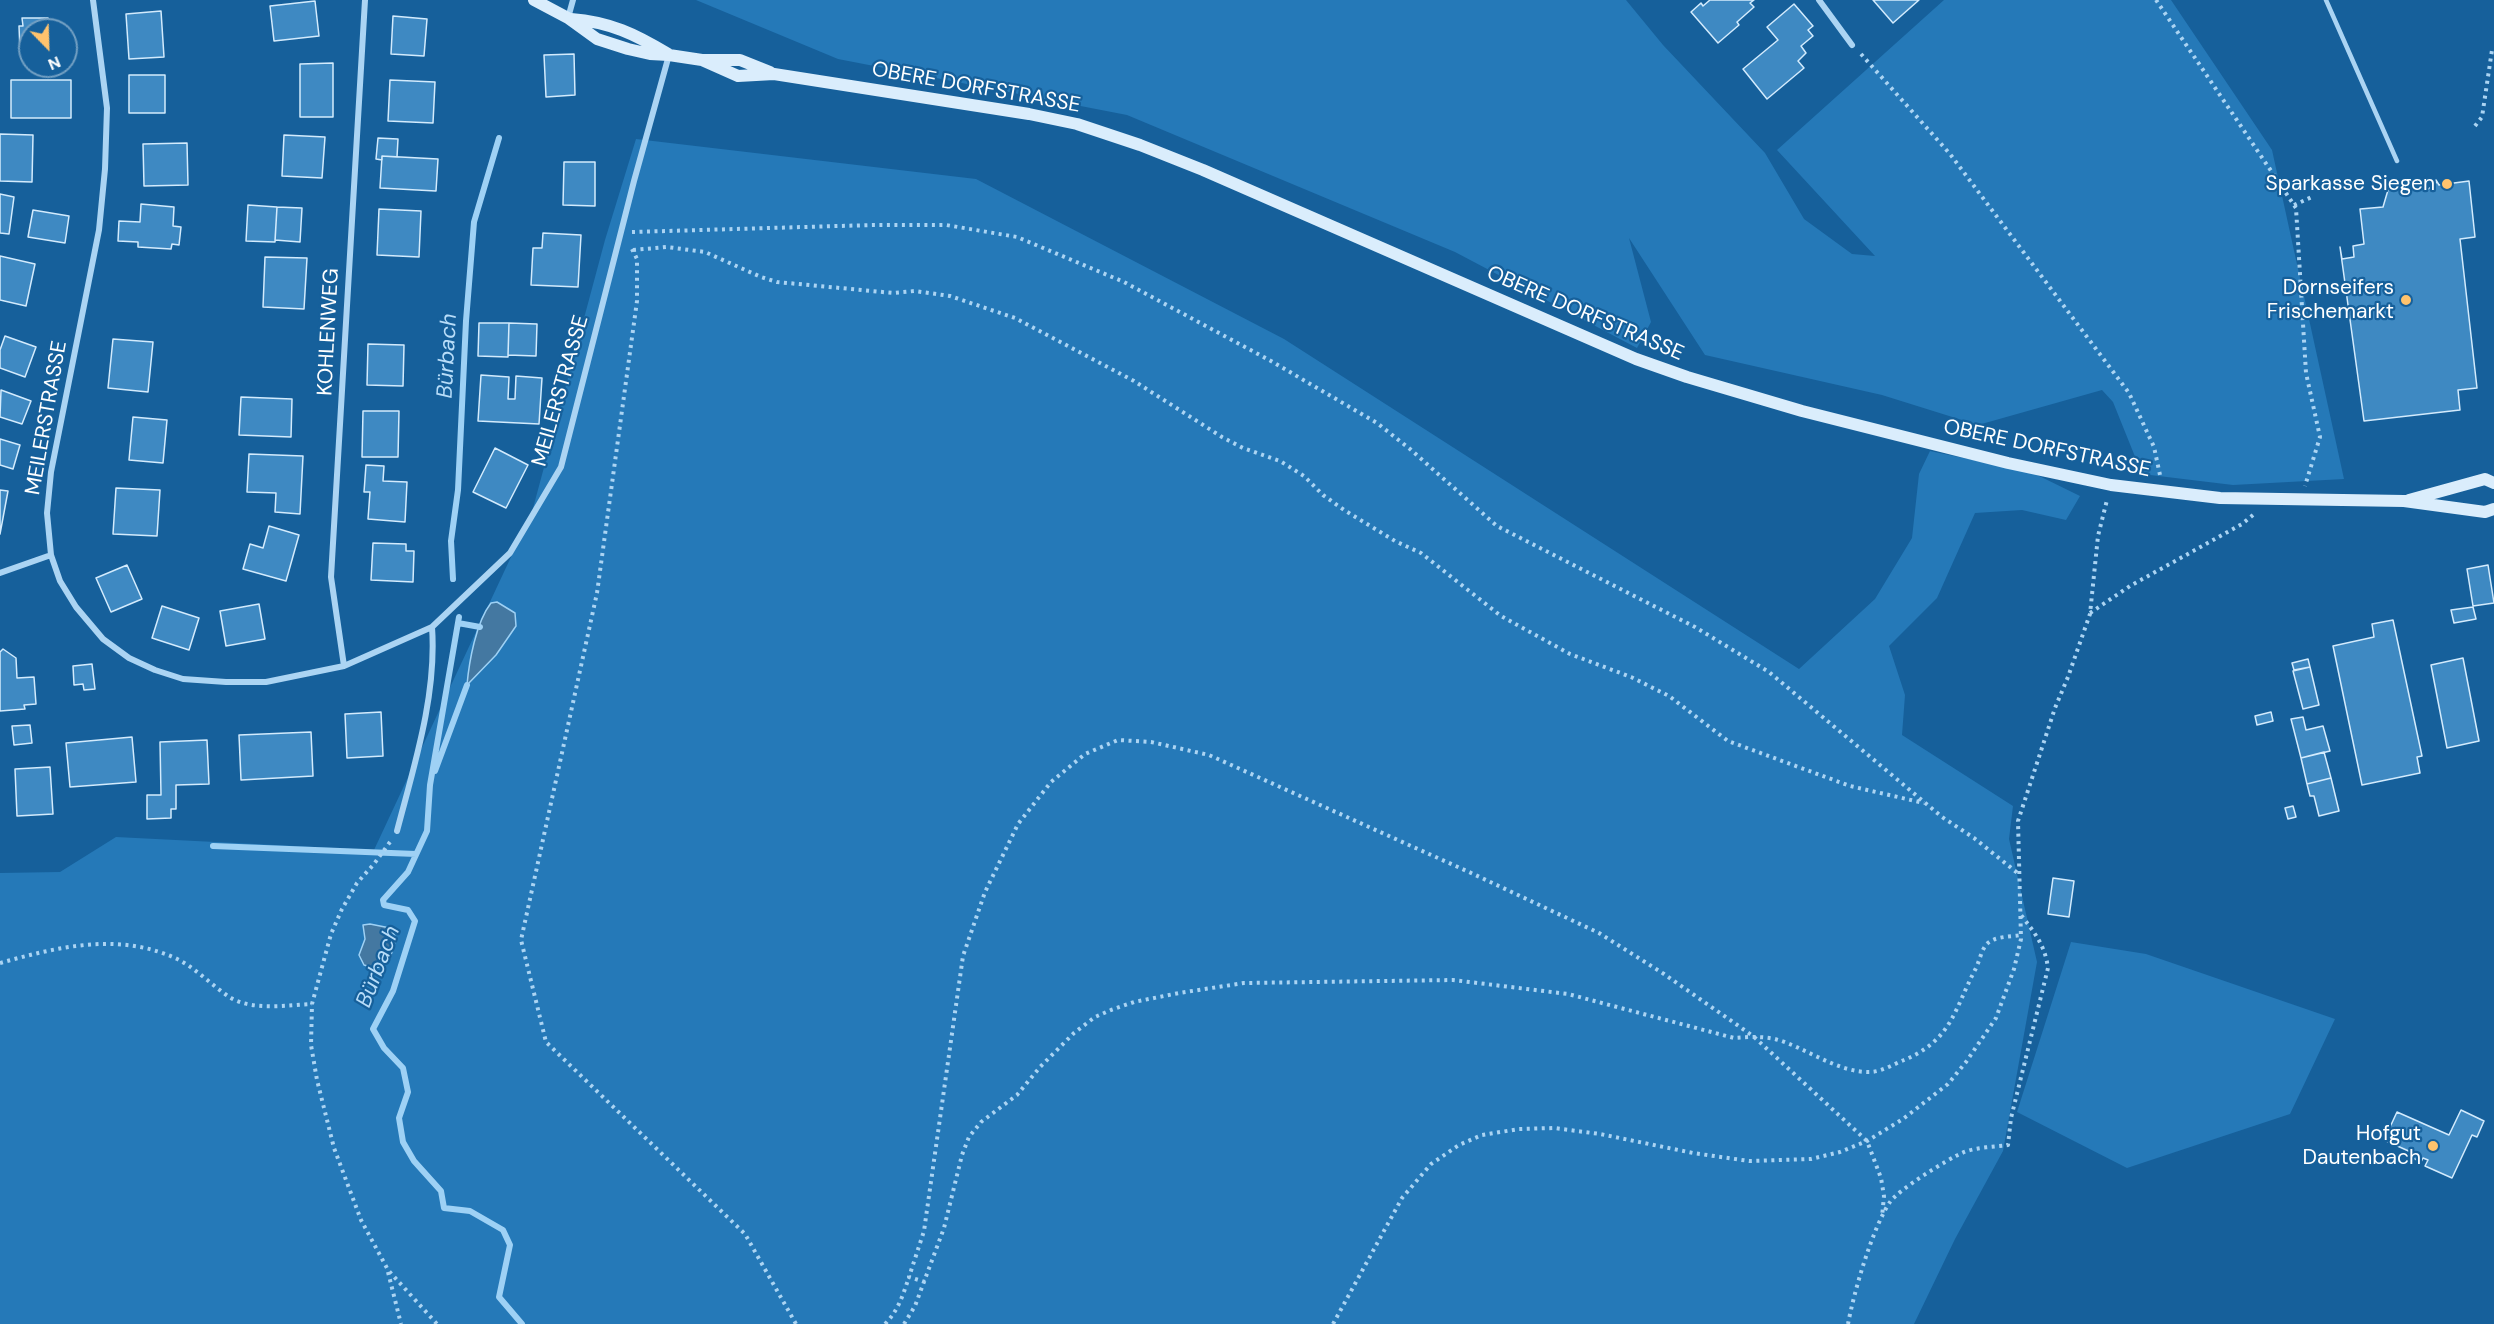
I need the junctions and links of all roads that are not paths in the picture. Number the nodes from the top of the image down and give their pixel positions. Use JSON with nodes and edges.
{"nodes":[{"id":1,"x":93,"y":0,"type":"edge"},
{"id":2,"x":365,"y":0,"type":"edge"},
{"id":3,"x":534,"y":0,"type":"edge"},
{"id":4,"x":573,"y":0,"type":"edge"},
{"id":5,"x":1819,"y":0,"type":"edge"},
{"id":6,"x":2326,"y":0,"type":"edge"},
{"id":7,"x":568,"y":18,"type":"junction"},
{"id":8,"x":1852,"y":45,"type":"road end"},
{"id":9,"x":669,"y":55,"type":"junction"},
{"id":10,"x":2397,"y":161,"type":"dead end"},
{"id":11,"x":2494,"y":483,"type":"edge"},
{"id":12,"x":2404,"y":501,"type":"junction"},
{"id":13,"x":2494,"y":509,"type":"edge"},
{"id":14,"x":51,"y":555,"type":"junction"},
{"id":15,"x":0,"y":573,"type":"edge"},
{"id":16,"x":432,"y":627,"type":"junction"},
{"id":17,"x":344,"y":666,"type":"junction"},
{"id":18,"x":397,"y":831,"type":"road end"}],
"edges":[{"from":1,"to":14,"type":"street","name":"MEILERSTRASSE"},
{"from":2,"to":17,"type":"street","name":"KOHLENWEG"},
{"from":3,"to":7,"type":"street","name":"OBERE DORFSTRASSE"},
{"from":4,"to":7,"type":"street"},
{"from":5,"to":8,"type":"street"},
{"from":6,"to":10,"type":"lane"},
{"from":7,"to":9,"type":"street","name":"OBERE DORFSTRASSE"},
{"from":9,"to":12,"type":"street","name":"OBERE DORFSTRASSE"},
{"from":9,"to":16,"type":"street","name":"MEILERSTRASSE"},
{"from":11,"to":12,"type":"street","name":"OBERE DORFSTRASSE"},
{"from":12,"to":13,"type":"street","name":"OBERE DORFSTRASSE"},
{"from":14,"to":15,"type":"street"},
{"from":14,"to":17,"type":"street","name":"MEILERSTRASSE"},
{"from":16,"to":17,"type":"street","name":"MEILERSTRASSE"},
{"from":16,"to":18,"type":"street"}]}
